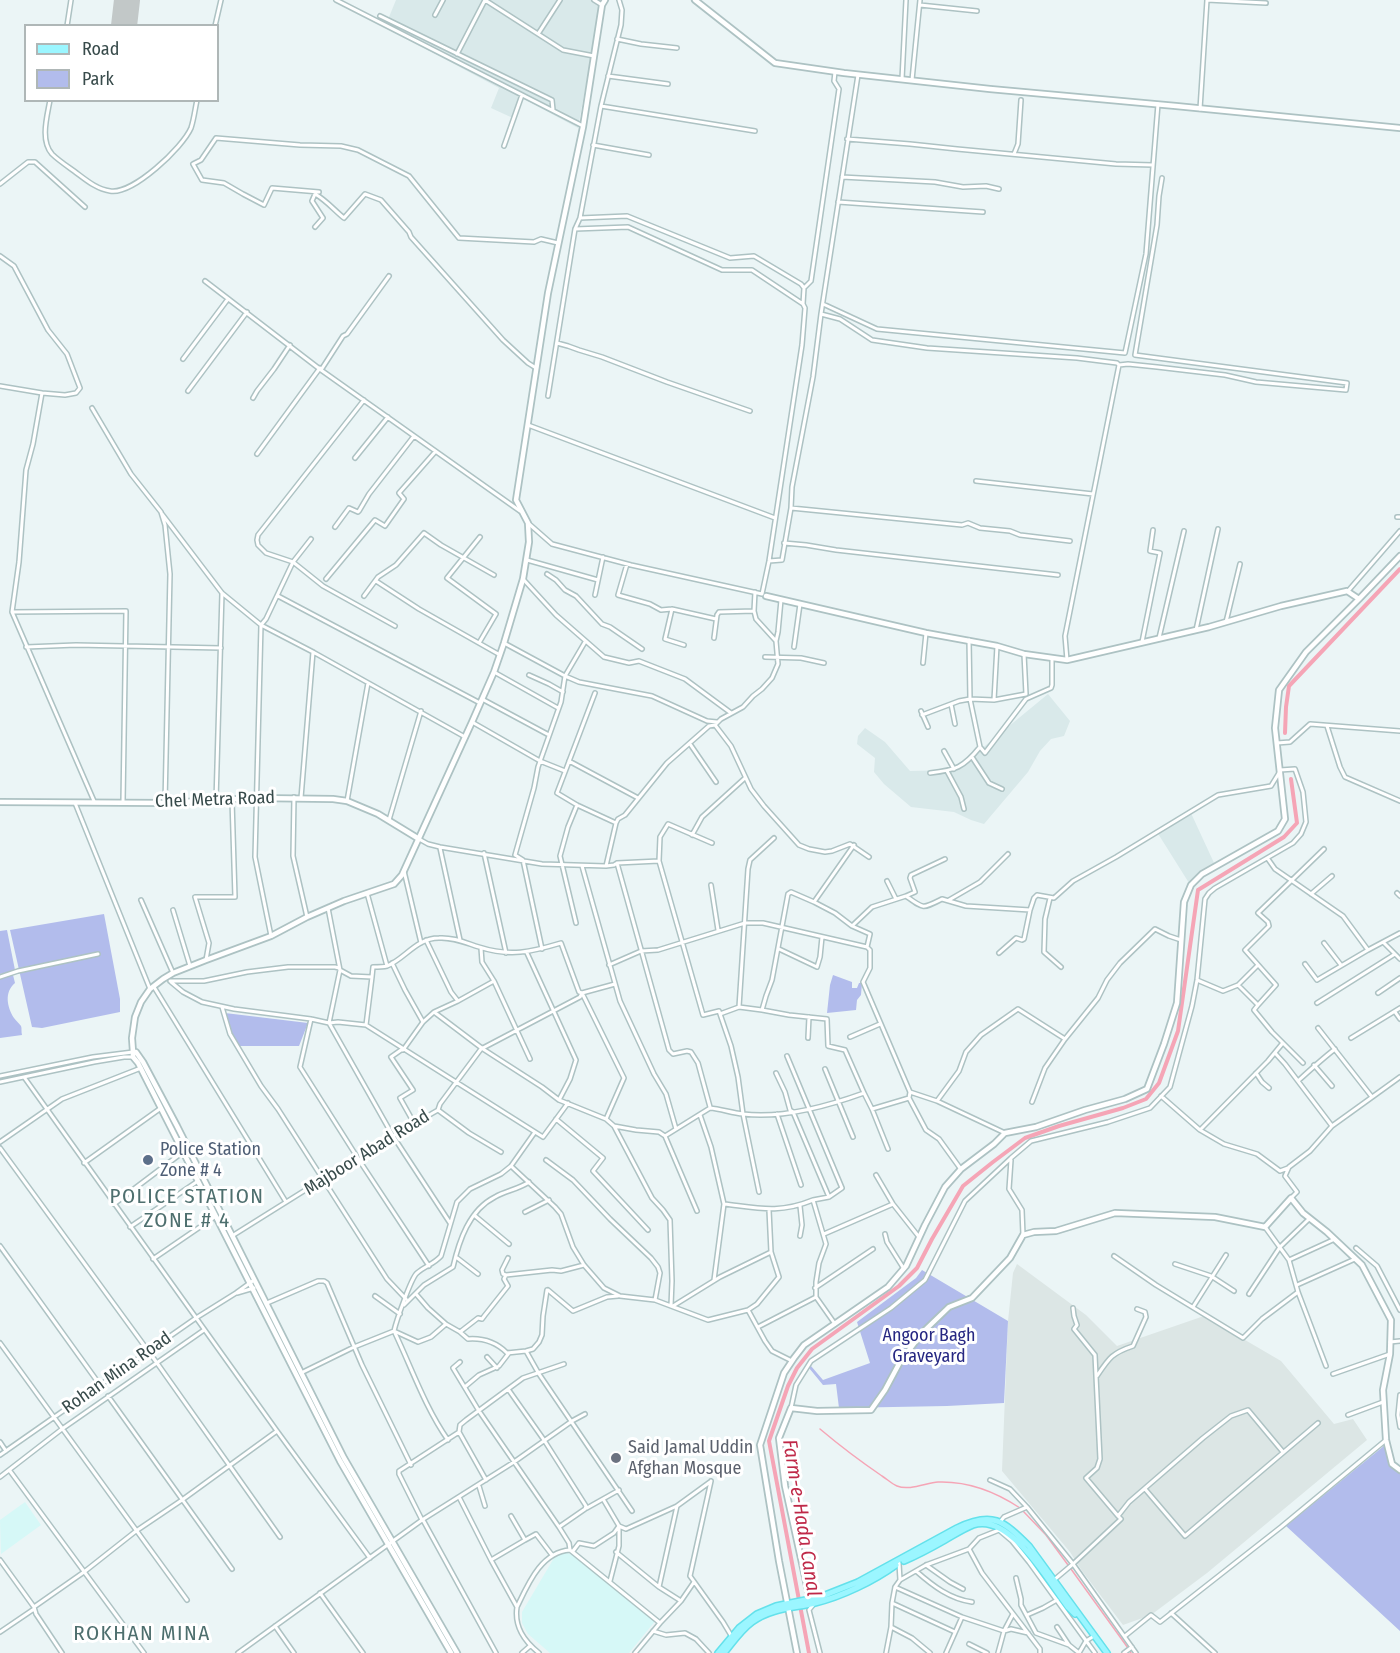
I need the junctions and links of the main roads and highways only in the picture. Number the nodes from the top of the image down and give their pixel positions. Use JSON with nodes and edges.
{"nodes":[{"id":1,"x":815,"y":1601,"type":"junction"},
{"id":2,"x":790,"y":1606,"type":"junction"},
{"id":3,"x":1089,"y":1628,"type":"junction"},
{"id":4,"x":718,"y":1653,"type":"edge"},
{"id":5,"x":724,"y":1653,"type":"edge"},
{"id":6,"x":1107,"y":1653,"type":"edge"}],
"edges":[{"from":1,"to":2,"type":"main road"},
{"from":1,"to":3,"type":"main road"},
{"from":1,"to":3,"type":"main road"},
{"from":2,"to":4,"type":"main road"},
{"from":2,"to":5,"type":"main road"},
{"from":3,"to":6,"type":"main road"}]}
